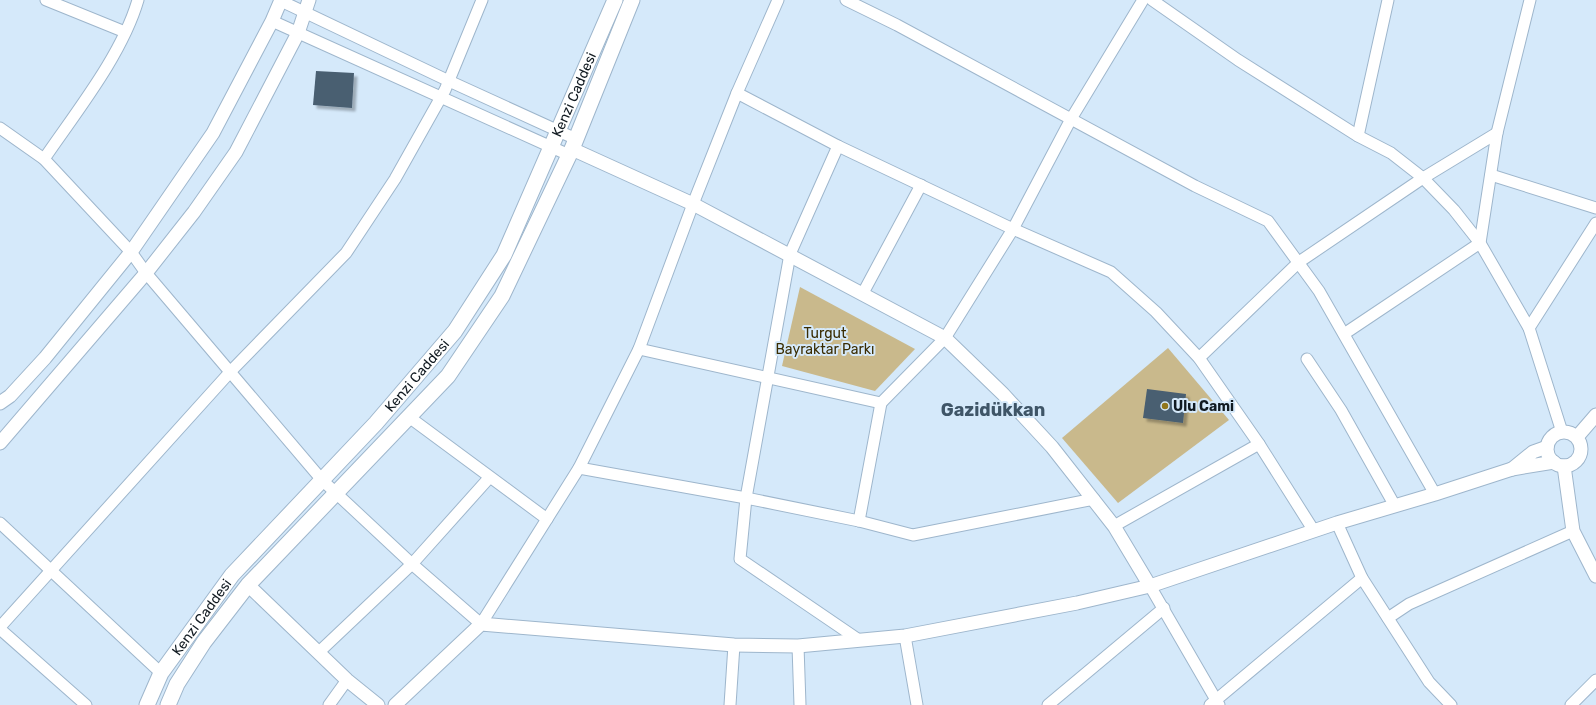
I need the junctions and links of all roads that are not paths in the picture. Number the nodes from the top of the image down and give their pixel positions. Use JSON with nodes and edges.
{"nodes":[{"id":1,"x":46,"y":0,"type":"edge"},
{"id":2,"x":138,"y":0,"type":"edge"},
{"id":3,"x":309,"y":0,"type":"edge"},
{"id":4,"x":482,"y":0,"type":"edge"},
{"id":5,"x":615,"y":0,"type":"edge"},
{"id":6,"x":632,"y":0,"type":"edge"},
{"id":7,"x":778,"y":0,"type":"edge"},
{"id":8,"x":846,"y":0,"type":"edge"},
{"id":9,"x":1143,"y":0,"type":"edge"},
{"id":10,"x":1152,"y":0,"type":"edge"},
{"id":11,"x":1388,"y":0,"type":"edge"},
{"id":12,"x":1530,"y":0,"type":"edge"},
{"id":13,"x":281,"y":1,"type":"edge"},
{"id":14,"x":305,"y":13,"type":"junction"},
{"id":15,"x":272,"y":21,"type":"junction"},
{"id":16,"x":125,"y":32,"type":"junction"},
{"id":17,"x":298,"y":33,"type":"junction"},
{"id":18,"x":449,"y":81,"type":"junction"},
{"id":19,"x":737,"y":93,"type":"junction"},
{"id":20,"x":441,"y":97,"type":"junction"},
{"id":21,"x":1071,"y":119,"type":"junction"},
{"id":22,"x":0,"y":128,"type":"edge"},
{"id":23,"x":559,"y":131,"type":"junction"},
{"id":24,"x":1497,"y":133,"type":"junction"},
{"id":25,"x":1358,"y":136,"type":"junction"},
{"id":26,"x":838,"y":146,"type":"junction"},
{"id":27,"x":552,"y":148,"type":"junction"},
{"id":28,"x":572,"y":148,"type":"junction"},
{"id":29,"x":44,"y":159,"type":"junction"},
{"id":30,"x":1492,"y":175,"type":"junction"},
{"id":31,"x":1423,"y":178,"type":"junction"},
{"id":32,"x":920,"y":185,"type":"junction"},
{"id":33,"x":692,"y":204,"type":"junction"},
{"id":34,"x":1596,"y":208,"type":"edge"},
{"id":35,"x":1596,"y":222,"type":"edge"},
{"id":36,"x":1013,"y":229,"type":"junction"},
{"id":37,"x":1480,"y":243,"type":"junction"},
{"id":38,"x":131,"y":252,"type":"junction"},
{"id":39,"x":790,"y":254,"type":"junction"},
{"id":40,"x":1299,"y":262,"type":"junction"},
{"id":41,"x":146,"y":273,"type":"junction"},
{"id":42,"x":863,"y":293,"type":"junction"},
{"id":43,"x":1529,"y":328,"type":"junction"},
{"id":44,"x":1344,"y":334,"type":"junction"},
{"id":45,"x":945,"y":338,"type":"junction"},
{"id":46,"x":639,"y":349,"type":"junction"},
{"id":47,"x":1200,"y":358,"type":"junction"},
{"id":48,"x":1307,"y":359,"type":"dead end"},
{"id":49,"x":231,"y":372,"type":"junction"},
{"id":50,"x":767,"y":377,"type":"junction"},
{"id":51,"x":0,"y":403,"type":"edge"},
{"id":52,"x":881,"y":403,"type":"junction"},
{"id":53,"x":1596,"y":415,"type":"edge"},
{"id":54,"x":409,"y":417,"type":"junction"},
{"id":55,"x":1562,"y":432,"type":"junction"},
{"id":56,"x":1577,"y":437,"type":"junction"},
{"id":57,"x":0,"y":443,"type":"edge"},
{"id":58,"x":1259,"y":444,"type":"junction"},
{"id":59,"x":1547,"y":447,"type":"junction"},
{"id":60,"x":1559,"y":464,"type":"junction"},
{"id":61,"x":579,"y":468,"type":"junction"},
{"id":62,"x":1512,"y":469,"type":"junction"},
{"id":63,"x":489,"y":478,"type":"junction"},
{"id":64,"x":322,"y":480,"type":"junction"},
{"id":65,"x":337,"y":494,"type":"junction"},
{"id":66,"x":1435,"y":494,"type":"junction"},
{"id":67,"x":746,"y":498,"type":"junction"},
{"id":68,"x":1094,"y":499,"type":"junction"},
{"id":69,"x":1395,"y":506,"type":"junction"},
{"id":70,"x":547,"y":519,"type":"junction"},
{"id":71,"x":859,"y":522,"type":"junction"},
{"id":72,"x":0,"y":523,"type":"edge"},
{"id":73,"x":1337,"y":523,"type":"junction"},
{"id":74,"x":1114,"y":526,"type":"junction"},
{"id":75,"x":1314,"y":531,"type":"junction"},
{"id":76,"x":1572,"y":531,"type":"junction"},
{"id":77,"x":412,"y":564,"type":"junction"},
{"id":78,"x":52,"y":570,"type":"junction"},
{"id":79,"x":1595,"y":571,"type":"edge"},
{"id":80,"x":1362,"y":578,"type":"junction"},
{"id":81,"x":248,"y":585,"type":"junction"},
{"id":82,"x":1150,"y":586,"type":"junction"},
{"id":83,"x":1164,"y":608,"type":"junction"},
{"id":84,"x":1388,"y":618,"type":"junction"},
{"id":85,"x":481,"y":624,"type":"junction"},
{"id":86,"x":0,"y":628,"type":"edge"},
{"id":87,"x":905,"y":636,"type":"junction"},
{"id":88,"x":859,"y":640,"type":"junction"},
{"id":89,"x":734,"y":645,"type":"junction"},
{"id":90,"x":798,"y":646,"type":"junction"},
{"id":91,"x":318,"y":652,"type":"junction"},
{"id":92,"x":161,"y":673,"type":"junction"},
{"id":93,"x":347,"y":680,"type":"junction"},
{"id":94,"x":1596,"y":680,"type":"edge"},
{"id":95,"x":1215,"y":703,"type":"edge"},
{"id":96,"x":86,"y":705,"type":"edge"},
{"id":97,"x":147,"y":705,"type":"edge"},
{"id":98,"x":168,"y":705,"type":"edge"},
{"id":99,"x":329,"y":705,"type":"edge"},
{"id":100,"x":378,"y":705,"type":"edge"},
{"id":101,"x":395,"y":705,"type":"edge"},
{"id":102,"x":730,"y":705,"type":"edge"},
{"id":103,"x":800,"y":705,"type":"edge"},
{"id":104,"x":917,"y":705,"type":"edge"},
{"id":105,"x":1048,"y":705,"type":"edge"},
{"id":106,"x":1451,"y":705,"type":"edge"},
{"id":107,"x":1571,"y":705,"type":"edge"}],
"edges":[{"from":1,"to":16,"type":"street"},
{"from":2,"to":16,"type":"street"},
{"from":3,"to":14,"type":"street"},
{"from":4,"to":18,"type":"street"},
{"from":5,"to":23,"type":"main road","name":"Kenzi Caddesi"},
{"from":6,"to":28,"type":"main road","name":"Kenzi Caddesi"},
{"from":7,"to":19,"type":"street"},
{"from":8,"to":21,"type":"street"},
{"from":9,"to":21,"type":"street"},
{"from":10,"to":25,"type":"street"},
{"from":11,"to":25,"type":"street"},
{"from":12,"to":24,"type":"street"},
{"from":13,"to":14,"type":"street"},
{"from":13,"to":15,"type":"street"},
{"from":14,"to":17,"type":"street"},
{"from":14,"to":18,"type":"street"},
{"from":15,"to":17,"type":"street"},
{"from":15,"to":38,"type":"street"},
{"from":16,"to":29,"type":"street"},
{"from":17,"to":20,"type":"street"},
{"from":17,"to":41,"type":"street"},
{"from":18,"to":20,"type":"street"},
{"from":18,"to":23,"type":"street"},
{"from":19,"to":26,"type":"street"},
{"from":19,"to":33,"type":"street"},
{"from":20,"to":27,"type":"street"},
{"from":20,"to":49,"type":"street"},
{"from":21,"to":36,"type":"street"},
{"from":21,"to":40,"type":"street"},
{"from":22,"to":29,"type":"street"},
{"from":23,"to":27,"type":"main road","name":"Kenzi Caddesi"},
{"from":23,"to":28,"type":"street"},
{"from":24,"to":30,"type":"street"},
{"from":24,"to":31,"type":"street"},
{"from":25,"to":31,"type":"street"},
{"from":26,"to":32,"type":"street"},
{"from":26,"to":39,"type":"street"},
{"from":27,"to":28,"type":"street"},
{"from":27,"to":64,"type":"main road","name":"Kenzi Caddesi"},
{"from":28,"to":33,"type":"street"},
{"from":28,"to":54,"type":"main road","name":"Kenzi Caddesi"},
{"from":29,"to":38,"type":"street"},
{"from":30,"to":34,"type":"street"},
{"from":30,"to":37,"type":"street"},
{"from":31,"to":37,"type":"street"},
{"from":31,"to":40,"type":"street"},
{"from":32,"to":36,"type":"street"},
{"from":32,"to":42,"type":"street"},
{"from":33,"to":39,"type":"street"},
{"from":33,"to":46,"type":"street"},
{"from":35,"to":43,"type":"street"},
{"from":36,"to":45,"type":"street"},
{"from":36,"to":47,"type":"street"},
{"from":37,"to":43,"type":"street"},
{"from":37,"to":44,"type":"street"},
{"from":38,"to":41,"type":"street"},
{"from":38,"to":51,"type":"street"},
{"from":39,"to":42,"type":"street"},
{"from":39,"to":50,"type":"street"},
{"from":40,"to":44,"type":"street"},
{"from":40,"to":47,"type":"street"},
{"from":41,"to":49,"type":"street"},
{"from":41,"to":57,"type":"street"},
{"from":42,"to":45,"type":"street"},
{"from":43,"to":55,"type":"street"},
{"from":44,"to":66,"type":"street"},
{"from":45,"to":52,"type":"street"},
{"from":45,"to":68,"type":"street"},
{"from":46,"to":50,"type":"street"},
{"from":46,"to":61,"type":"street"},
{"from":47,"to":58,"type":"street"},
{"from":48,"to":69,"type":"street"},
{"from":49,"to":64,"type":"street"},
{"from":49,"to":78,"type":"street"},
{"from":50,"to":52,"type":"street"},
{"from":50,"to":67,"type":"street"},
{"from":52,"to":71,"type":"street"},
{"from":53,"to":56,"type":"street"},
{"from":54,"to":63,"type":"street"},
{"from":54,"to":65,"type":"main road","name":"Kenzi Caddesi"},
{"from":55,"to":56,"type":"street"},
{"from":55,"to":59,"type":"street"},
{"from":56,"to":60,"type":"street"},
{"from":58,"to":74,"type":"street"},
{"from":58,"to":75,"type":"street"},
{"from":59,"to":60,"type":"street"},
{"from":59,"to":62,"type":"street"},
{"from":60,"to":62,"type":"street"},
{"from":60,"to":76,"type":"street"},
{"from":61,"to":67,"type":"street"},
{"from":61,"to":70,"type":"street"},
{"from":62,"to":66,"type":"street"},
{"from":63,"to":70,"type":"street"},
{"from":63,"to":77,"type":"street"},
{"from":64,"to":65,"type":"street"},
{"from":64,"to":92,"type":"main road","name":"Kenzi Caddesi"},
{"from":65,"to":77,"type":"street"},
{"from":65,"to":81,"type":"main road","name":"Kenzi Caddesi"},
{"from":66,"to":69,"type":"street"},
{"from":67,"to":71,"type":"street"},
{"from":67,"to":88,"type":"street"},
{"from":68,"to":71,"type":"street"},
{"from":68,"to":74,"type":"street"},
{"from":69,"to":73,"type":"street"},
{"from":70,"to":85,"type":"street"},
{"from":72,"to":78,"type":"street"},
{"from":73,"to":75,"type":"street"},
{"from":73,"to":80,"type":"street"},
{"from":74,"to":82,"type":"street"},
{"from":75,"to":82,"type":"street"},
{"from":76,"to":79,"type":"street"},
{"from":76,"to":84,"type":"street"},
{"from":77,"to":85,"type":"street"},
{"from":77,"to":91,"type":"street"},
{"from":78,"to":86,"type":"street"},
{"from":78,"to":92,"type":"street"},
{"from":80,"to":84,"type":"street"},
{"from":80,"to":95,"type":"street"},
{"from":81,"to":91,"type":"street"},
{"from":81,"to":98,"type":"main road","name":"Kenzi Caddesi"},
{"from":82,"to":83,"type":"street"},
{"from":82,"to":87,"type":"street"},
{"from":83,"to":95,"type":"street"},
{"from":83,"to":105,"type":"street"},
{"from":84,"to":106,"type":"street"},
{"from":85,"to":89,"type":"street"},
{"from":85,"to":101,"type":"street"},
{"from":86,"to":96,"type":"street"},
{"from":87,"to":88,"type":"street"},
{"from":87,"to":104,"type":"street"},
{"from":88,"to":90,"type":"street"},
{"from":89,"to":90,"type":"street"},
{"from":89,"to":102,"type":"street"},
{"from":90,"to":103,"type":"street"},
{"from":91,"to":93,"type":"street"},
{"from":92,"to":97,"type":"main road","name":"Kenzi Caddesi"},
{"from":93,"to":99,"type":"street"},
{"from":93,"to":100,"type":"street"},
{"from":94,"to":107,"type":"street"}]}
